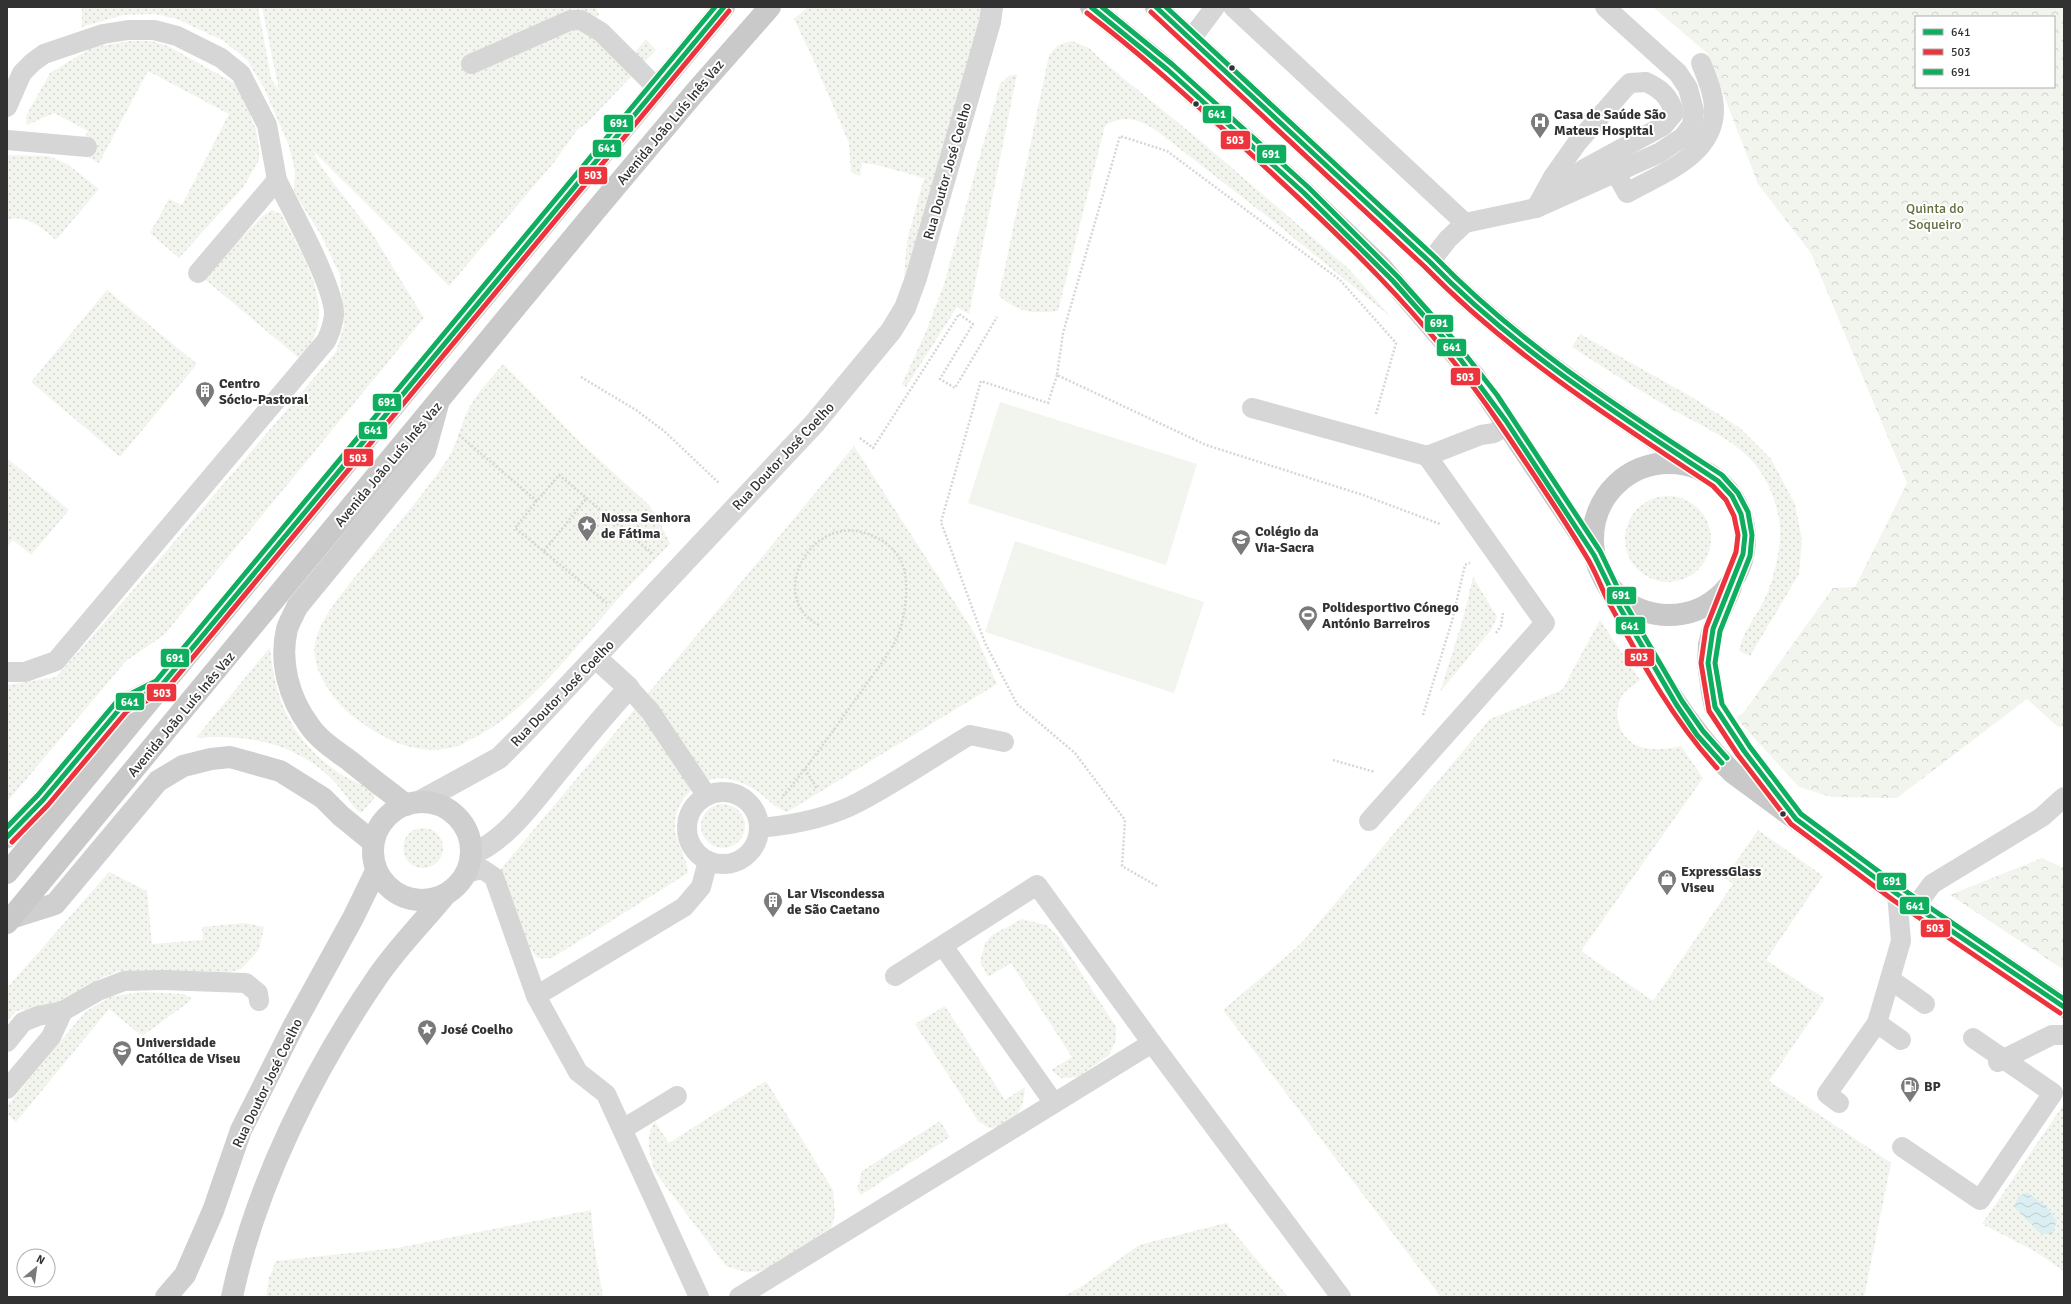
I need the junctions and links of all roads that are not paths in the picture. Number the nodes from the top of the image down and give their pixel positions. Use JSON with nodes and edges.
{"nodes":[{"id":1,"x":724,"y":7,"type":"edge"},
{"id":2,"x":770,"y":7,"type":"edge"},
{"id":3,"x":992,"y":7,"type":"edge"},
{"id":4,"x":1091,"y":7,"type":"edge"},
{"id":5,"x":1156,"y":7,"type":"edge"},
{"id":6,"x":1215,"y":7,"type":"edge"},
{"id":7,"x":1233,"y":7,"type":"edge"},
{"id":8,"x":1605,"y":7,"type":"edge"},
{"id":9,"x":1191,"y":40,"type":"junction"},
{"id":10,"x":1701,"y":62,"type":"dead end"},
{"id":11,"x":471,"y":64,"type":"dead end"},
{"id":12,"x":657,"y":88,"type":"junction"},
{"id":13,"x":7,"y":107,"type":"edge"},
{"id":14,"x":7,"y":140,"type":"edge"},
{"id":15,"x":87,"y":147,"type":"dead end"},
{"id":16,"x":1616,"y":173,"type":"junction"},
{"id":17,"x":277,"y":180,"type":"junction"},
{"id":18,"x":1536,"y":208,"type":"junction"},
{"id":19,"x":1465,"y":223,"type":"junction"},
{"id":20,"x":1430,"y":262,"type":"junction"},
{"id":21,"x":198,"y":274,"type":"dead end"},
{"id":22,"x":438,"y":404,"type":"junction"},
{"id":23,"x":1252,"y":408,"type":"dead end"},
{"id":24,"x":1507,"y":425,"type":"junction"},
{"id":25,"x":1427,"y":456,"type":"junction"},
{"id":26,"x":1701,"y":470,"type":"junction"},
{"id":27,"x":1594,"y":555,"type":"junction"},
{"id":28,"x":1737,"y":573,"type":"junction"},
{"id":29,"x":1604,"y":578,"type":"junction"},
{"id":30,"x":596,"y":658,"type":"junction"},
{"id":31,"x":7,"y":672,"type":"edge"},
{"id":32,"x":160,"y":688,"type":"junction"},
{"id":33,"x":629,"y":688,"type":"junction"},
{"id":34,"x":1004,"y":742,"type":"dead end"},
{"id":35,"x":707,"y":796,"type":"junction"},
{"id":36,"x":2064,"y":797,"type":"edge"},
{"id":37,"x":412,"y":803,"type":"junction"},
{"id":38,"x":1796,"y":819,"type":"junction"},
{"id":39,"x":1369,"y":821,"type":"dead end"},
{"id":40,"x":759,"y":826,"type":"junction"},
{"id":41,"x":7,"y":838,"type":"edge"},
{"id":42,"x":373,"y":842,"type":"junction"},
{"id":43,"x":708,"y":861,"type":"junction"},
{"id":44,"x":469,"y":863,"type":"junction"},
{"id":45,"x":376,"y":871,"type":"junction"},
{"id":46,"x":7,"y":873,"type":"edge"},
{"id":47,"x":446,"y":894,"type":"junction"},
{"id":48,"x":1897,"y":894,"type":"junction"},
{"id":49,"x":1915,"y":906,"type":"junction"},
{"id":50,"x":9,"y":921,"type":"edge"},
{"id":51,"x":944,"y":946,"type":"junction"},
{"id":52,"x":895,"y":976,"type":"dead end"},
{"id":53,"x":1891,"y":980,"type":"junction"},
{"id":54,"x":536,"y":996,"type":"junction"},
{"id":55,"x":259,"y":1001,"type":"dead end"},
{"id":56,"x":1925,"y":1004,"type":"dead end"},
{"id":57,"x":2064,"y":1007,"type":"edge"},
{"id":58,"x":63,"y":1011,"type":"junction"},
{"id":59,"x":1877,"y":1023,"type":"junction"},
{"id":60,"x":2064,"y":1035,"type":"edge"},
{"id":61,"x":1973,"y":1038,"type":"dead end"},
{"id":62,"x":1901,"y":1040,"type":"dead end"},
{"id":63,"x":7,"y":1042,"type":"edge"},
{"id":64,"x":1152,"y":1043,"type":"junction"},
{"id":65,"x":2001,"y":1061,"type":"junction"},
{"id":66,"x":7,"y":1089,"type":"edge"},
{"id":67,"x":677,"y":1096,"type":"dead end"},
{"id":68,"x":1054,"y":1102,"type":"junction"},
{"id":69,"x":1839,"y":1103,"type":"dead end"},
{"id":70,"x":623,"y":1129,"type":"junction"},
{"id":71,"x":1902,"y":1147,"type":"dead end"},
{"id":72,"x":166,"y":1297,"type":"edge"},
{"id":73,"x":232,"y":1297,"type":"edge"},
{"id":74,"x":699,"y":1297,"type":"edge"},
{"id":75,"x":739,"y":1297,"type":"edge"},
{"id":76,"x":1341,"y":1297,"type":"edge"}],
"edges":[{"from":1,"to":12,"type":"main road"},
{"from":2,"to":22,"type":"main road","name":"Avenida João Luís Inês Vaz"},
{"from":3,"to":30,"type":"street","name":"Rua Doutor José Coelho"},
{"from":4,"to":24,"type":"main road"},
{"from":5,"to":9,"type":"main road"},
{"from":6,"to":9,"type":"lane"},
{"from":7,"to":19,"type":"lane"},
{"from":8,"to":16,"type":"lane"},
{"from":9,"to":20,"type":"main road"},
{"from":10,"to":16,"type":"lane"},
{"from":11,"to":12,"type":"lane"},
{"from":12,"to":32,"type":"main road"},
{"from":13,"to":17,"type":"lane"},
{"from":14,"to":15,"type":"lane"},
{"from":16,"to":18,"type":"lane"},
{"from":17,"to":21,"type":"lane"},
{"from":17,"to":31,"type":"lane"},
{"from":18,"to":18,"type":"lane"},
{"from":18,"to":19,"type":"lane"},
{"from":19,"to":20,"type":"lane"},
{"from":20,"to":26,"type":"main road"},
{"from":22,"to":37,"type":"street"},
{"from":22,"to":50,"type":"main road","name":"Avenida João Luís Inês Vaz"},
{"from":23,"to":25,"type":"lane"},
{"from":24,"to":25,"type":"lane"},
{"from":24,"to":27,"type":"main road"},
{"from":25,"to":39,"type":"lane"},
{"from":26,"to":27,"type":"main road"},
{"from":26,"to":28,"type":"main road"},
{"from":27,"to":29,"type":"main road"},
{"from":28,"to":29,"type":"main road"},
{"from":28,"to":38,"type":"main road"},
{"from":29,"to":38,"type":"main road"},
{"from":30,"to":33,"type":"street"},
{"from":30,"to":37,"type":"street","name":"Rua Doutor José Coelho"},
{"from":32,"to":41,"type":"street"},
{"from":32,"to":46,"type":"main road"},
{"from":33,"to":35,"type":"lane"},
{"from":33,"to":44,"type":"street"},
{"from":34,"to":40,"type":"lane"},
{"from":35,"to":40,"type":"lane"},
{"from":35,"to":43,"type":"lane"},
{"from":36,"to":49,"type":"lane"},
{"from":37,"to":42,"type":"street"},
{"from":37,"to":44,"type":"street"},
{"from":38,"to":48,"type":"main road"},
{"from":40,"to":43,"type":"lane"},
{"from":42,"to":45,"type":"street"},
{"from":42,"to":50,"type":"street"},
{"from":43,"to":54,"type":"lane"},
{"from":44,"to":47,"type":"street"},
{"from":44,"to":54,"type":"lane"},
{"from":45,"to":47,"type":"street"},
{"from":45,"to":72,"type":"street","name":"Rua Doutor José Coelho"},
{"from":47,"to":73,"type":"street"},
{"from":48,"to":49,"type":"main road"},
{"from":48,"to":53,"type":"lane"},
{"from":49,"to":57,"type":"main road"},
{"from":51,"to":52,"type":"lane"},
{"from":51,"to":64,"type":"lane"},
{"from":51,"to":68,"type":"lane"},
{"from":53,"to":56,"type":"lane"},
{"from":53,"to":59,"type":"lane"},
{"from":54,"to":70,"type":"lane"},
{"from":55,"to":58,"type":"lane"},
{"from":58,"to":63,"type":"lane"},
{"from":58,"to":66,"type":"lane"},
{"from":59,"to":62,"type":"lane"},
{"from":59,"to":69,"type":"lane"},
{"from":60,"to":65,"type":"lane"},
{"from":61,"to":65,"type":"lane"},
{"from":64,"to":68,"type":"lane"},
{"from":64,"to":76,"type":"lane"},
{"from":65,"to":71,"type":"lane"},
{"from":67,"to":70,"type":"lane"},
{"from":68,"to":75,"type":"lane"},
{"from":70,"to":74,"type":"lane"}]}
